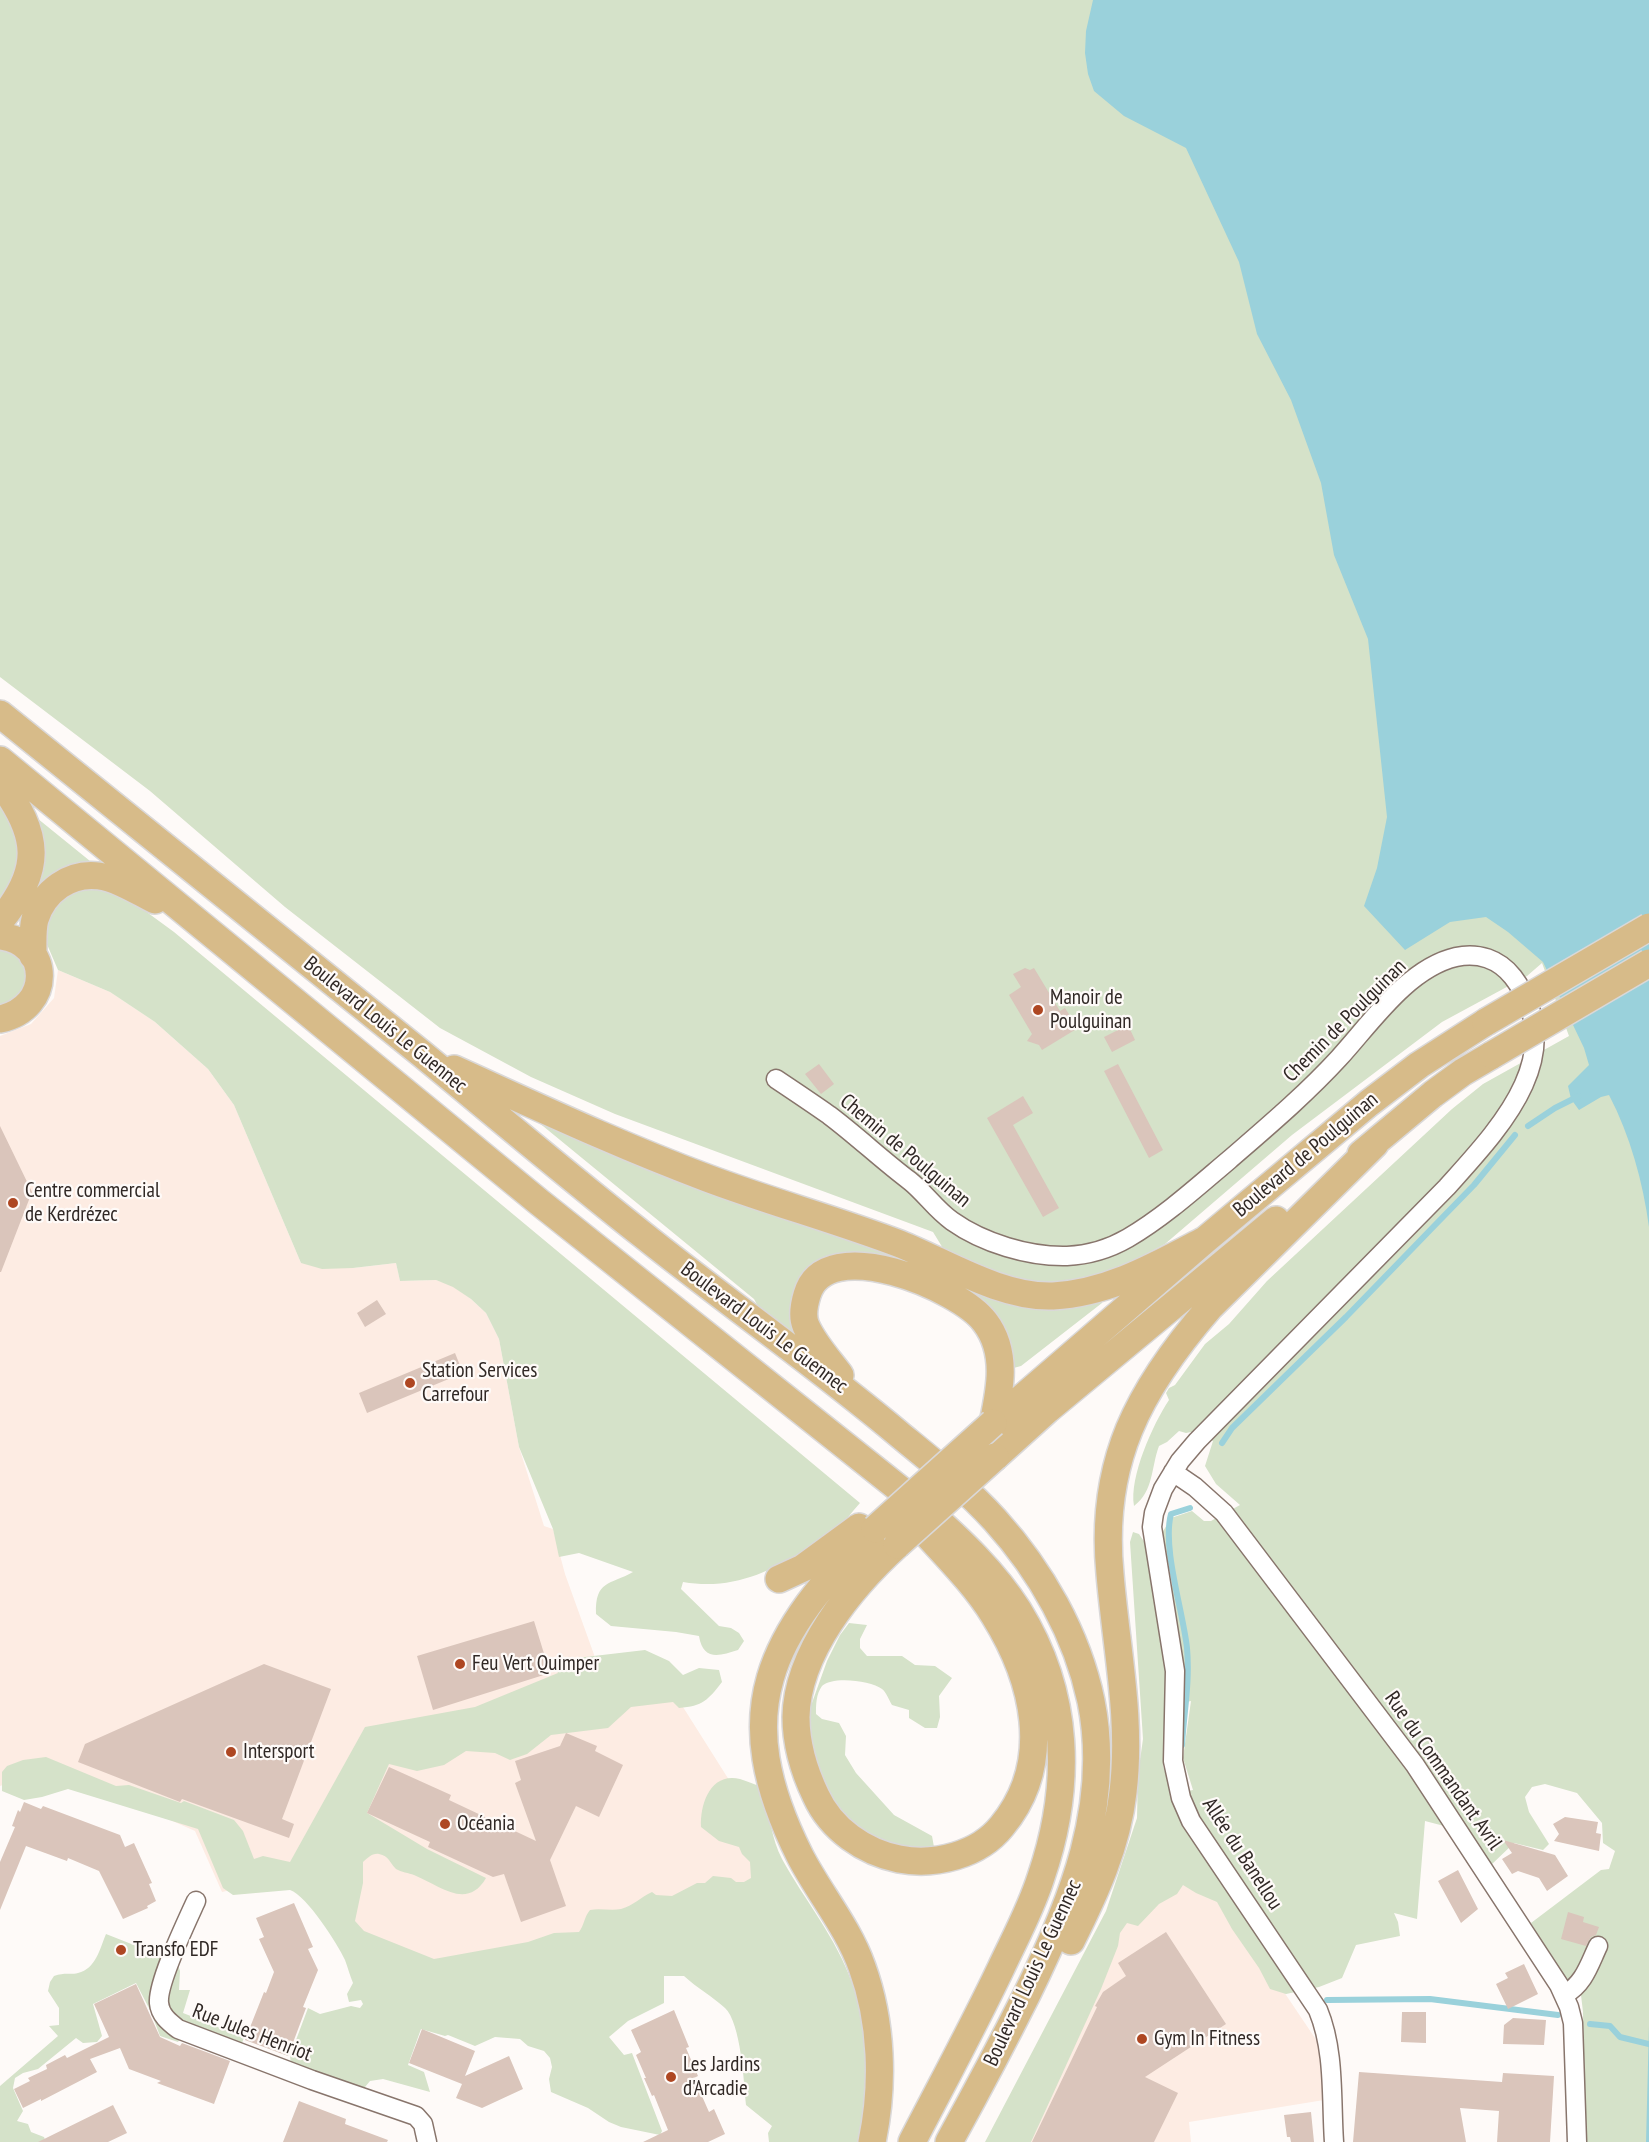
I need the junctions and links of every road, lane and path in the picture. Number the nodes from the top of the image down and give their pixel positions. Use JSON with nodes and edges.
{"nodes":[{"id":1,"x":0,"y":714,"type":"edge"},
{"id":2,"x":0,"y":760,"type":"edge"},
{"id":3,"x":0,"y":782,"type":"edge"},
{"id":4,"x":0,"y":921,"type":"edge"},
{"id":5,"x":1649,"y":927,"type":"edge"},
{"id":6,"x":208,"y":929,"type":"junction"},
{"id":7,"x":0,"y":936,"type":"edge"},
{"id":8,"x":33,"y":956,"type":"junction"},
{"id":9,"x":1649,"y":963,"type":"edge"},
{"id":10,"x":0,"y":1019,"type":"edge"},
{"id":11,"x":424,"y":1056,"type":"junction"},
{"id":12,"x":776,"y":1079,"type":"dead end"},
{"id":13,"x":1375,"y":1144,"type":"junction"},
{"id":14,"x":1204,"y":1240,"type":"junction"},
{"id":15,"x":861,"y":1402,"type":"junction"},
{"id":16,"x":993,"y":1423,"type":"junction"},
{"id":17,"x":860,"y":1456,"type":"junction"},
{"id":18,"x":1173,"y":1472,"type":"junction"},
{"id":19,"x":872,"y":1525,"type":"junction"},
{"id":20,"x":779,"y":1579,"type":"dead end"},
{"id":21,"x":196,"y":1901,"type":"dead end"},
{"id":22,"x":1598,"y":1946,"type":"dead end"},
{"id":23,"x":1564,"y":1995,"type":"junction"},
{"id":24,"x":1005,"y":2039,"type":"junction"},
{"id":25,"x":427,"y":2142,"type":"edge"},
{"id":26,"x":872,"y":2142,"type":"edge"},
{"id":27,"x":912,"y":2142,"type":"edge"},
{"id":28,"x":949,"y":2142,"type":"edge"},
{"id":29,"x":1334,"y":2142,"type":"edge"},
{"id":30,"x":1577,"y":2142,"type":"edge"}],
"edges":[{"from":1,"to":11,"type":"main road","name":"Boulevard Louis Le Guennec"},
{"from":2,"to":6,"type":"main road","name":"Boulevard Louis Le Guennec"},
{"from":3,"to":4,"type":"main road"},
{"from":5,"to":14,"type":"main road","name":"Boulevard de Poulguinan","bridge":true},
{"from":6,"to":8,"type":"main road"},
{"from":6,"to":17,"type":"main road","name":"Boulevard Louis Le Guennec"},
{"from":7,"to":8,"type":"main road"},
{"from":8,"to":10,"type":"main road"},
{"from":9,"to":13,"type":"main road","name":"Boulevard de Poulguinan","bridge":true},
{"from":11,"to":14,"type":"main road"},
{"from":11,"to":15,"type":"main road","name":"Boulevard Louis Le Guennec"},
{"from":12,"to":18,"type":"street","name":"Chemin de Poulguinan"},
{"from":13,"to":17,"type":"main road","name":"Boulevard de Poulguinan","bridge":true},
{"from":13,"to":24,"type":"main road"},
{"from":14,"to":16,"type":"main road","name":"Boulevard de Poulguinan"},
{"from":15,"to":16,"type":"main road"},
{"from":15,"to":24,"type":"main road","name":"Boulevard Louis Le Guennec"},
{"from":16,"to":19,"type":"main road","name":"Boulevard de Poulguinan","bridge":true},
{"from":17,"to":27,"type":"main road","name":"Boulevard Louis Le Guennec"},
{"from":18,"to":23,"type":"street","name":"Rue du Commandant Avril"},
{"from":18,"to":29,"type":"street","name":"Allée du Banellou"},
{"from":19,"to":20,"type":"main road"},
{"from":19,"to":26,"type":"main road"},
{"from":21,"to":25,"type":"street","name":"Rue Jules Henriot"},
{"from":22,"to":23,"type":"street"},
{"from":23,"to":30,"type":"street","name":"Rue du Commandant Avril"},
{"from":24,"to":28,"type":"main road","name":"Boulevard Louis Le Guennec"}]}
